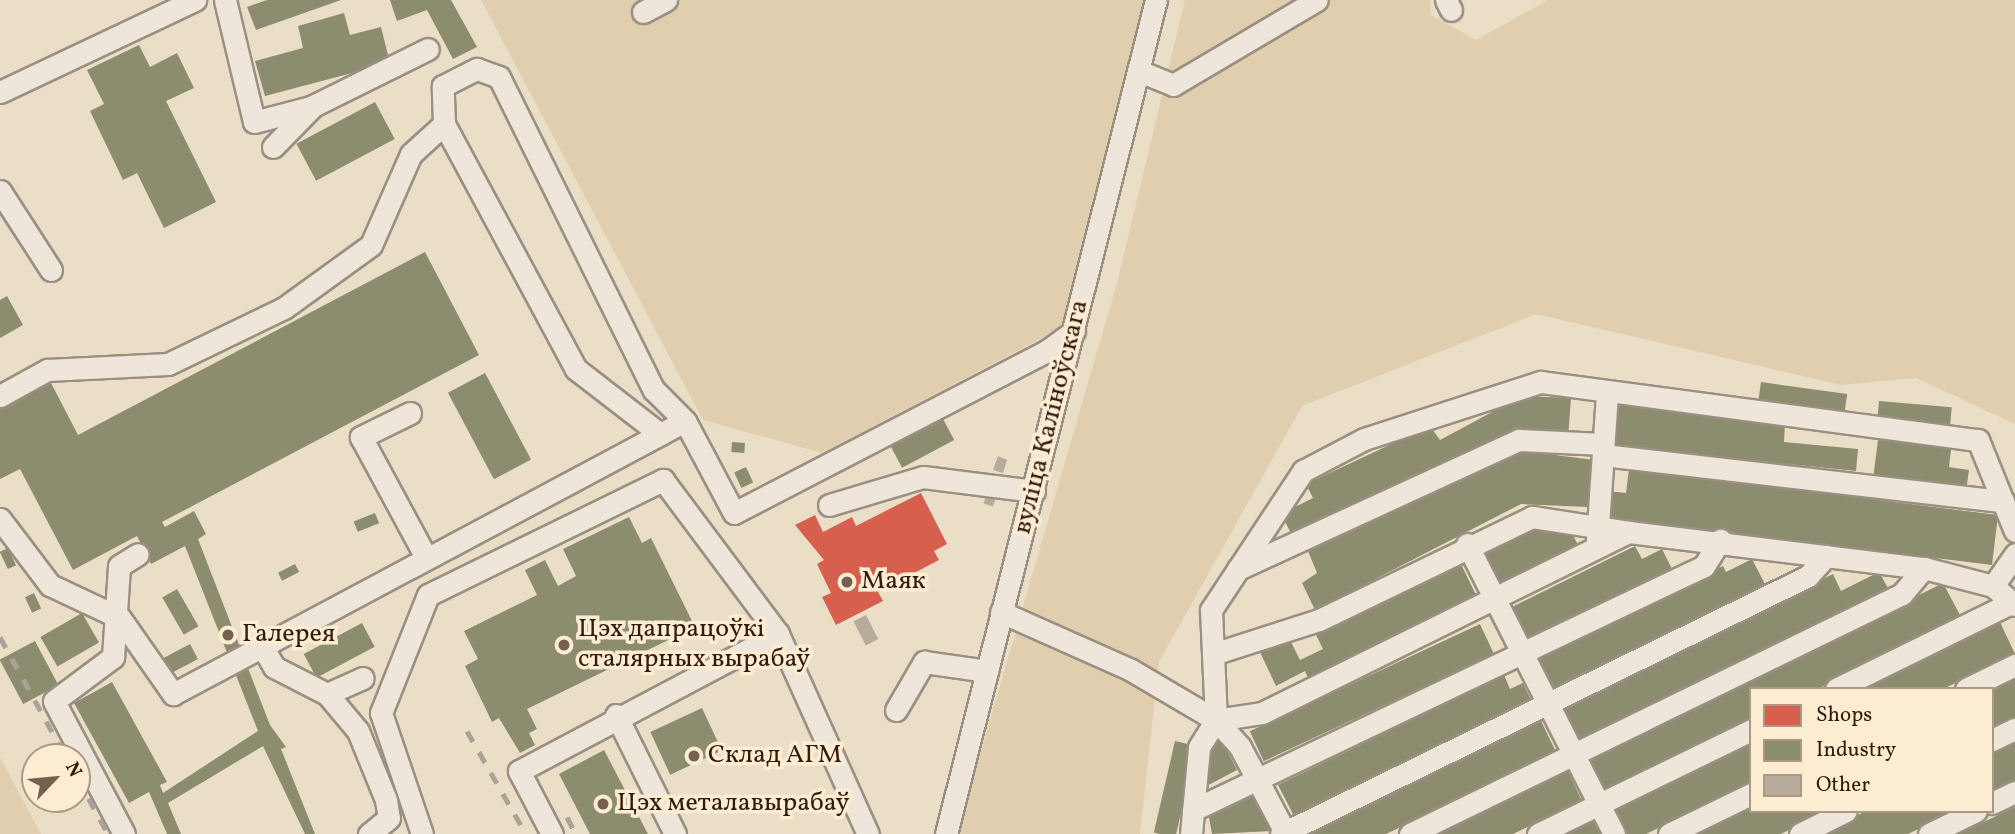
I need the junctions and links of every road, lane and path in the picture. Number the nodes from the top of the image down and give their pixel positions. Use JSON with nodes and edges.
{"nodes":[{"id":1,"x":195,"y":0,"type":"edge"},
{"id":2,"x":225,"y":0,"type":"edge"},
{"id":3,"x":666,"y":0,"type":"edge"},
{"id":4,"x":1156,"y":0,"type":"edge"},
{"id":5,"x":1317,"y":0,"type":"edge"},
{"id":6,"x":643,"y":12,"type":"dead end"},
{"id":7,"x":428,"y":49,"type":"dead end"},
{"id":8,"x":1139,"y":71,"type":"junction"},
{"id":9,"x":0,"y":92,"type":"edge"},
{"id":10,"x":313,"y":106,"type":"junction"},
{"id":11,"x":444,"y":124,"type":"junction"},
{"id":12,"x":273,"y":147,"type":"dead end"},
{"id":13,"x":0,"y":191,"type":"edge"},
{"id":14,"x":8,"y":221,"type":"edge"},
{"id":15,"x":51,"y":270,"type":"dead end"},
{"id":16,"x":1074,"y":331,"type":"junction"},
{"id":17,"x":1607,"y":391,"type":"junction"},
{"id":18,"x":0,"y":396,"type":"edge"},
{"id":19,"x":410,"y":413,"type":"dead end"},
{"id":20,"x":685,"y":421,"type":"junction"},
{"id":21,"x":660,"y":434,"type":"junction"},
{"id":22,"x":1603,"y":450,"type":"junction"},
{"id":23,"x":1034,"y":491,"type":"junction"},
{"id":24,"x":2003,"y":501,"type":"junction"},
{"id":25,"x":829,"y":505,"type":"dead end"},
{"id":26,"x":0,"y":519,"type":"edge"},
{"id":27,"x":2015,"y":531,"type":"edge"},
{"id":28,"x":1597,"y":538,"type":"junction"},
{"id":29,"x":1720,"y":540,"type":"junction"},
{"id":30,"x":1467,"y":544,"type":"junction"},
{"id":31,"x":138,"y":554,"type":"dead end"},
{"id":32,"x":2015,"y":554,"type":"edge"},
{"id":33,"x":1826,"y":556,"type":"junction"},
{"id":34,"x":425,"y":557,"type":"junction"},
{"id":35,"x":1924,"y":568,"type":"junction"},
{"id":36,"x":1238,"y":569,"type":"junction"},
{"id":37,"x":1993,"y":586,"type":"junction"},
{"id":38,"x":1494,"y":600,"type":"junction"},
{"id":39,"x":2014,"y":604,"type":"edge"},
{"id":40,"x":1001,"y":612,"type":"junction"},
{"id":41,"x":120,"y":618,"type":"junction"},
{"id":42,"x":778,"y":634,"type":"junction"},
{"id":43,"x":262,"y":646,"type":"junction"},
{"id":44,"x":1521,"y":653,"type":"junction"},
{"id":45,"x":1213,"y":654,"type":"junction"},
{"id":46,"x":2015,"y":665,"type":"edge"},
{"id":47,"x":987,"y":671,"type":"junction"},
{"id":48,"x":363,"y":678,"type":"dead end"},
{"id":49,"x":1840,"y":687,"type":"edge"},
{"id":50,"x":1970,"y":687,"type":"edge"},
{"id":51,"x":327,"y":694,"type":"junction"},
{"id":52,"x":1547,"y":704,"type":"junction"},
{"id":53,"x":896,"y":710,"type":"dead end"},
{"id":54,"x":616,"y":715,"type":"junction"},
{"id":55,"x":1216,"y":720,"type":"junction"},
{"id":56,"x":2015,"y":729,"type":"edge"},
{"id":57,"x":1749,"y":731,"type":"edge"},
{"id":58,"x":1994,"y":739,"type":"edge"},
{"id":59,"x":1573,"y":754,"type":"junction"},
{"id":60,"x":1257,"y":779,"type":"junction"},
{"id":61,"x":2015,"y":792,"type":"edge"},
{"id":62,"x":1749,"y":795,"type":"edge"},
{"id":63,"x":1994,"y":802,"type":"edge"},
{"id":64,"x":1599,"y":804,"type":"junction"},
{"id":65,"x":1194,"y":810,"type":"junction"},
{"id":66,"x":1842,"y":813,"type":"edge"},
{"id":67,"x":1972,"y":813,"type":"edge"},
{"id":68,"x":1284,"y":833,"type":"edge"},
{"id":69,"x":124,"y":834,"type":"edge"},
{"id":70,"x":369,"y":834,"type":"edge"},
{"id":71,"x":422,"y":834,"type":"edge"},
{"id":72,"x":552,"y":834,"type":"edge"},
{"id":73,"x":675,"y":834,"type":"edge"},
{"id":74,"x":868,"y":834,"type":"edge"},
{"id":75,"x":946,"y":834,"type":"edge"},
{"id":76,"x":1191,"y":834,"type":"edge"},
{"id":77,"x":1410,"y":834,"type":"edge"},
{"id":78,"x":1538,"y":834,"type":"edge"},
{"id":79,"x":1614,"y":834,"type":"edge"},
{"id":80,"x":1669,"y":834,"type":"edge"},
{"id":81,"x":1800,"y":834,"type":"edge"},
{"id":82,"x":1929,"y":834,"type":"edge"}],
"edges":[{"from":1,"to":9,"type":"street"},
{"from":2,"to":10,"type":"street"},
{"from":3,"to":6,"type":"street"},
{"from":4,"to":8,"type":"street","name":"вуліца Каліноўскага"},
{"from":5,"to":8,"type":"street"},
{"from":7,"to":10,"type":"street"},
{"from":8,"to":16,"type":"street","name":"вуліца Каліноўскага"},
{"from":10,"to":12,"type":"street"},
{"from":11,"to":18,"type":"street"},
{"from":11,"to":20,"type":"street"},
{"from":11,"to":21,"type":"street"},
{"from":13,"to":14,"type":"street"},
{"from":14,"to":15,"type":"street"},
{"from":16,"to":20,"type":"street"},
{"from":16,"to":23,"type":"street","name":"вуліца Каліноўскага"},
{"from":17,"to":22,"type":"street"},
{"from":17,"to":24,"type":"street"},
{"from":17,"to":36,"type":"street"},
{"from":19,"to":34,"type":"street"},
{"from":20,"to":21,"type":"street"},
{"from":21,"to":34,"type":"street"},
{"from":22,"to":24,"type":"street"},
{"from":22,"to":28,"type":"street"},
{"from":22,"to":36,"type":"street"},
{"from":23,"to":25,"type":"street"},
{"from":23,"to":40,"type":"street","name":"вуліца Каліноўскага"},
{"from":24,"to":27,"type":"street"},
{"from":26,"to":41,"type":"street"},
{"from":28,"to":29,"type":"street"},
{"from":28,"to":30,"type":"street"},
{"from":28,"to":38,"type":"street"},
{"from":29,"to":33,"type":"street"},
{"from":29,"to":44,"type":"street"},
{"from":30,"to":38,"type":"street"},
{"from":30,"to":45,"type":"street"},
{"from":31,"to":41,"type":"street"},
{"from":32,"to":37,"type":"street"},
{"from":33,"to":35,"type":"street"},
{"from":33,"to":52,"type":"street"},
{"from":34,"to":43,"type":"street"},
{"from":35,"to":37,"type":"street"},
{"from":35,"to":59,"type":"street"},
{"from":36,"to":45,"type":"street"},
{"from":37,"to":39,"type":"street"},
{"from":38,"to":44,"type":"street"},
{"from":38,"to":55,"type":"street"},
{"from":39,"to":49,"type":"street"},
{"from":40,"to":47,"type":"street","name":"вуліца Каліноўскага"},
{"from":40,"to":55,"type":"street"},
{"from":41,"to":43,"type":"street"},
{"from":41,"to":69,"type":"street"},
{"from":42,"to":54,"type":"street"},
{"from":42,"to":71,"type":"street"},
{"from":42,"to":74,"type":"street"},
{"from":43,"to":51,"type":"street"},
{"from":44,"to":52,"type":"street"},
{"from":44,"to":60,"type":"street"},
{"from":45,"to":55,"type":"street"},
{"from":46,"to":50,"type":"street"},
{"from":47,"to":53,"type":"street"},
{"from":47,"to":75,"type":"street","name":"вуліца Каліноўскага"},
{"from":48,"to":51,"type":"street"},
{"from":51,"to":70,"type":"street"},
{"from":52,"to":59,"type":"street"},
{"from":52,"to":68,"type":"street"},
{"from":54,"to":72,"type":"street"},
{"from":54,"to":73,"type":"street"},
{"from":55,"to":60,"type":"street"},
{"from":55,"to":65,"type":"street"},
{"from":56,"to":58,"type":"street"},
{"from":57,"to":64,"type":"street"},
{"from":59,"to":64,"type":"street"},
{"from":59,"to":77,"type":"street"},
{"from":60,"to":65,"type":"street"},
{"from":60,"to":68,"type":"street"},
{"from":61,"to":63,"type":"street"},
{"from":62,"to":80,"type":"street"},
{"from":64,"to":78,"type":"street"},
{"from":64,"to":79,"type":"street"},
{"from":65,"to":76,"type":"street"},
{"from":66,"to":81,"type":"street"},
{"from":67,"to":82,"type":"street"}]}
